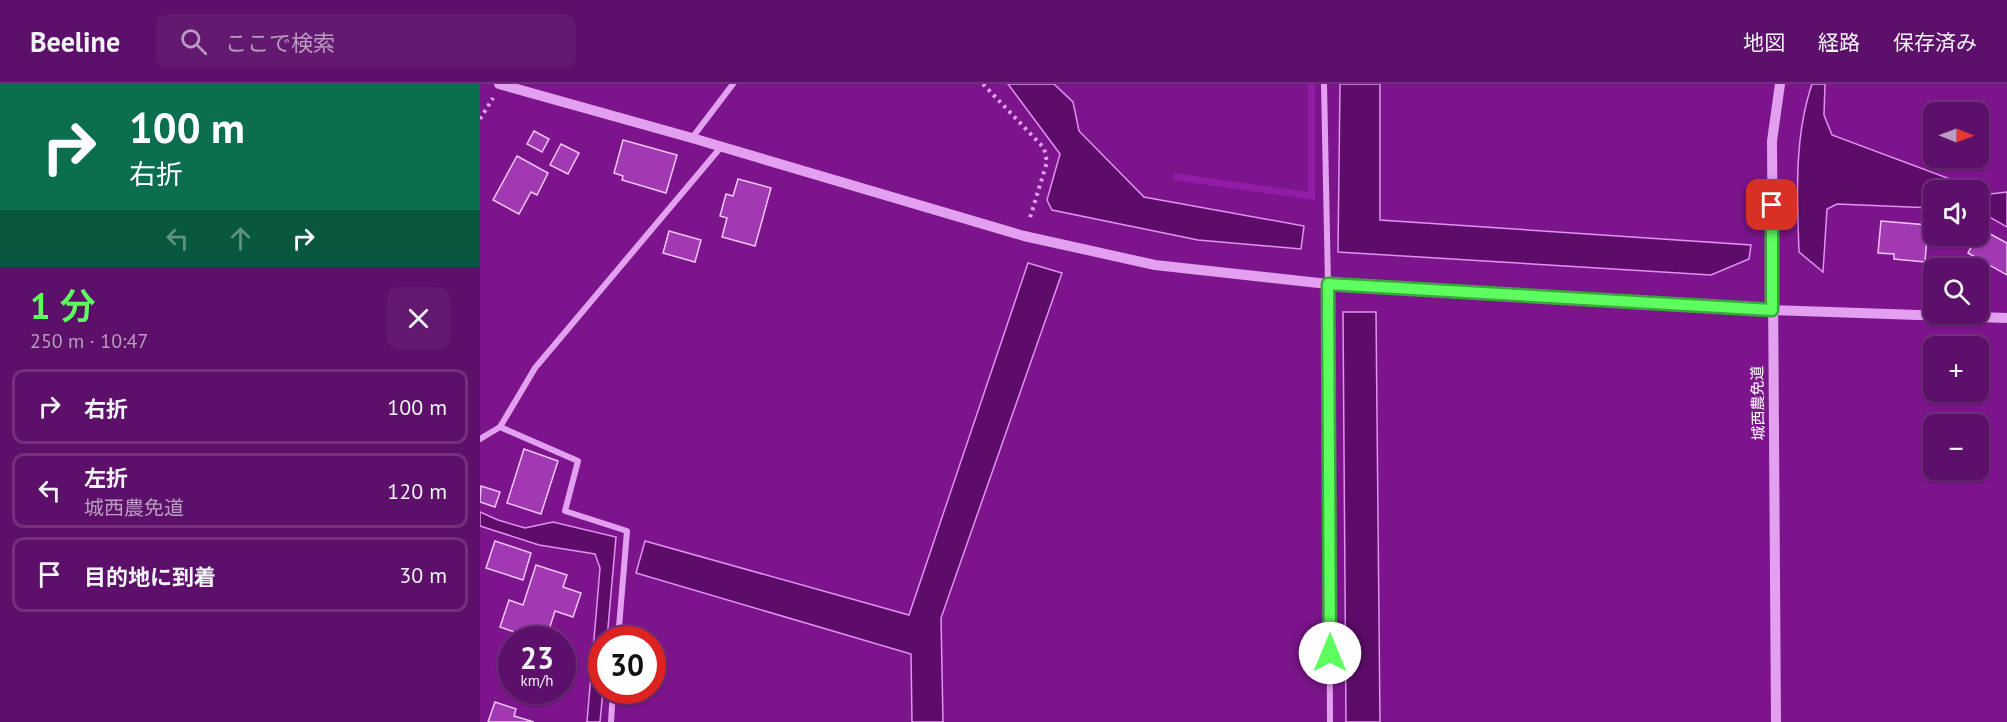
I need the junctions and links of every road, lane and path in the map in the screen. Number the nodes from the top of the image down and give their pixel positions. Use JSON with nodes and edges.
{"nodes":[{"id":1,"x":500,"y":84,"type":"edge"},
{"id":2,"x":733,"y":84,"type":"edge"},
{"id":3,"x":984,"y":84,"type":"edge"},
{"id":4,"x":1324,"y":84,"type":"edge"},
{"id":5,"x":1780,"y":84,"type":"edge"},
{"id":6,"x":692,"y":138,"type":"junction"},
{"id":7,"x":722,"y":147,"type":"junction"},
{"id":8,"x":1024,"y":236,"type":"junction"},
{"id":9,"x":1328,"y":284,"type":"junction"},
{"id":10,"x":1772,"y":310,"type":"junction"},
{"id":11,"x":2007,"y":318,"type":"edge"},
{"id":12,"x":500,"y":427,"type":"junction"},
{"id":13,"x":480,"y":439,"type":"edge"},
{"id":14,"x":619,"y":626,"type":"edge"},
{"id":15,"x":612,"y":704,"type":"edge"},
{"id":16,"x":610,"y":722,"type":"edge"},
{"id":17,"x":1330,"y":722,"type":"edge"},
{"id":18,"x":1776,"y":722,"type":"edge"}],
"edges":[{"from":1,"to":6,"type":"street"},
{"from":2,"to":6,"type":"street"},
{"from":3,"to":8,"type":"path"},
{"from":4,"to":9,"type":"street"},
{"from":5,"to":10,"type":"street","name":"城西農免道"},
{"from":6,"to":7,"type":"street"},
{"from":7,"to":8,"type":"street"},
{"from":7,"to":12,"type":"street"},
{"from":8,"to":9,"type":"street"},
{"from":9,"to":10,"type":"street"},
{"from":9,"to":17,"type":"street"},
{"from":10,"to":11,"type":"street"},
{"from":10,"to":18,"type":"street","name":"城西農免道"},
{"from":12,"to":13,"type":"street"},
{"from":12,"to":14,"type":"street"},
{"from":15,"to":16,"type":"street"}]}
